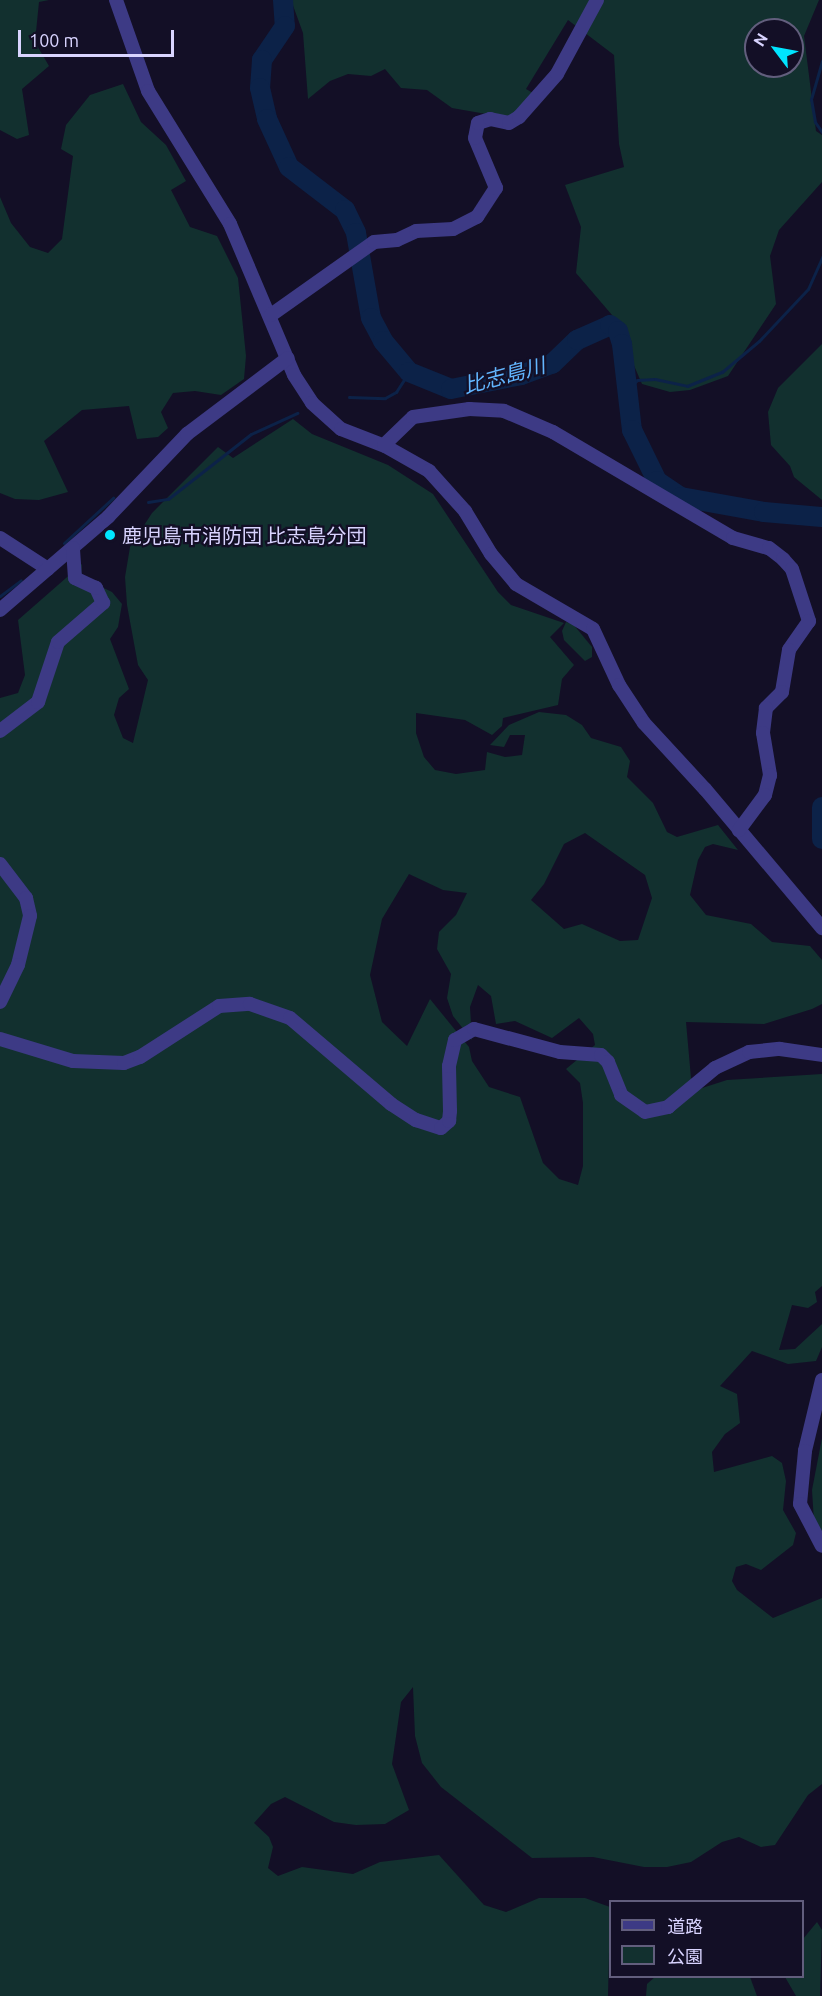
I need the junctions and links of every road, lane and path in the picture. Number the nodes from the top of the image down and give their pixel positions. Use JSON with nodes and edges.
{"nodes":[{"id":1,"x":116,"y":0,"type":"edge"},
{"id":2,"x":597,"y":0,"type":"edge"},
{"id":3,"x":271,"y":315,"type":"junction"},
{"id":4,"x":288,"y":358,"type":"junction"},
{"id":5,"x":384,"y":445,"type":"junction"},
{"id":6,"x":0,"y":538,"type":"edge"},
{"id":7,"x":73,"y":548,"type":"junction"},
{"id":8,"x":48,"y":569,"type":"junction"},
{"id":9,"x":0,"y":610,"type":"edge"},
{"id":10,"x":0,"y":731,"type":"edge"},
{"id":11,"x":739,"y":830,"type":"junction"},
{"id":12,"x":0,"y":864,"type":"edge"},
{"id":13,"x":822,"y":928,"type":"edge"},
{"id":14,"x":0,"y":1002,"type":"edge"},
{"id":15,"x":0,"y":1039,"type":"edge"},
{"id":16,"x":822,"y":1055,"type":"edge"},
{"id":17,"x":822,"y":1380,"type":"edge"},
{"id":18,"x":822,"y":1546,"type":"edge"}],
"edges":[{"from":1,"to":3,"type":"street"},
{"from":2,"to":3,"type":"street"},
{"from":3,"to":4,"type":"street"},
{"from":4,"to":5,"type":"street"},
{"from":4,"to":7,"type":"street"},
{"from":5,"to":11,"type":"street"},
{"from":5,"to":11,"type":"street"},
{"from":6,"to":8,"type":"street"},
{"from":7,"to":8,"type":"street"},
{"from":7,"to":10,"type":"street"},
{"from":8,"to":9,"type":"street"},
{"from":11,"to":13,"type":"street"},
{"from":12,"to":14,"type":"street"},
{"from":15,"to":16,"type":"street"},
{"from":17,"to":18,"type":"street"}]}
